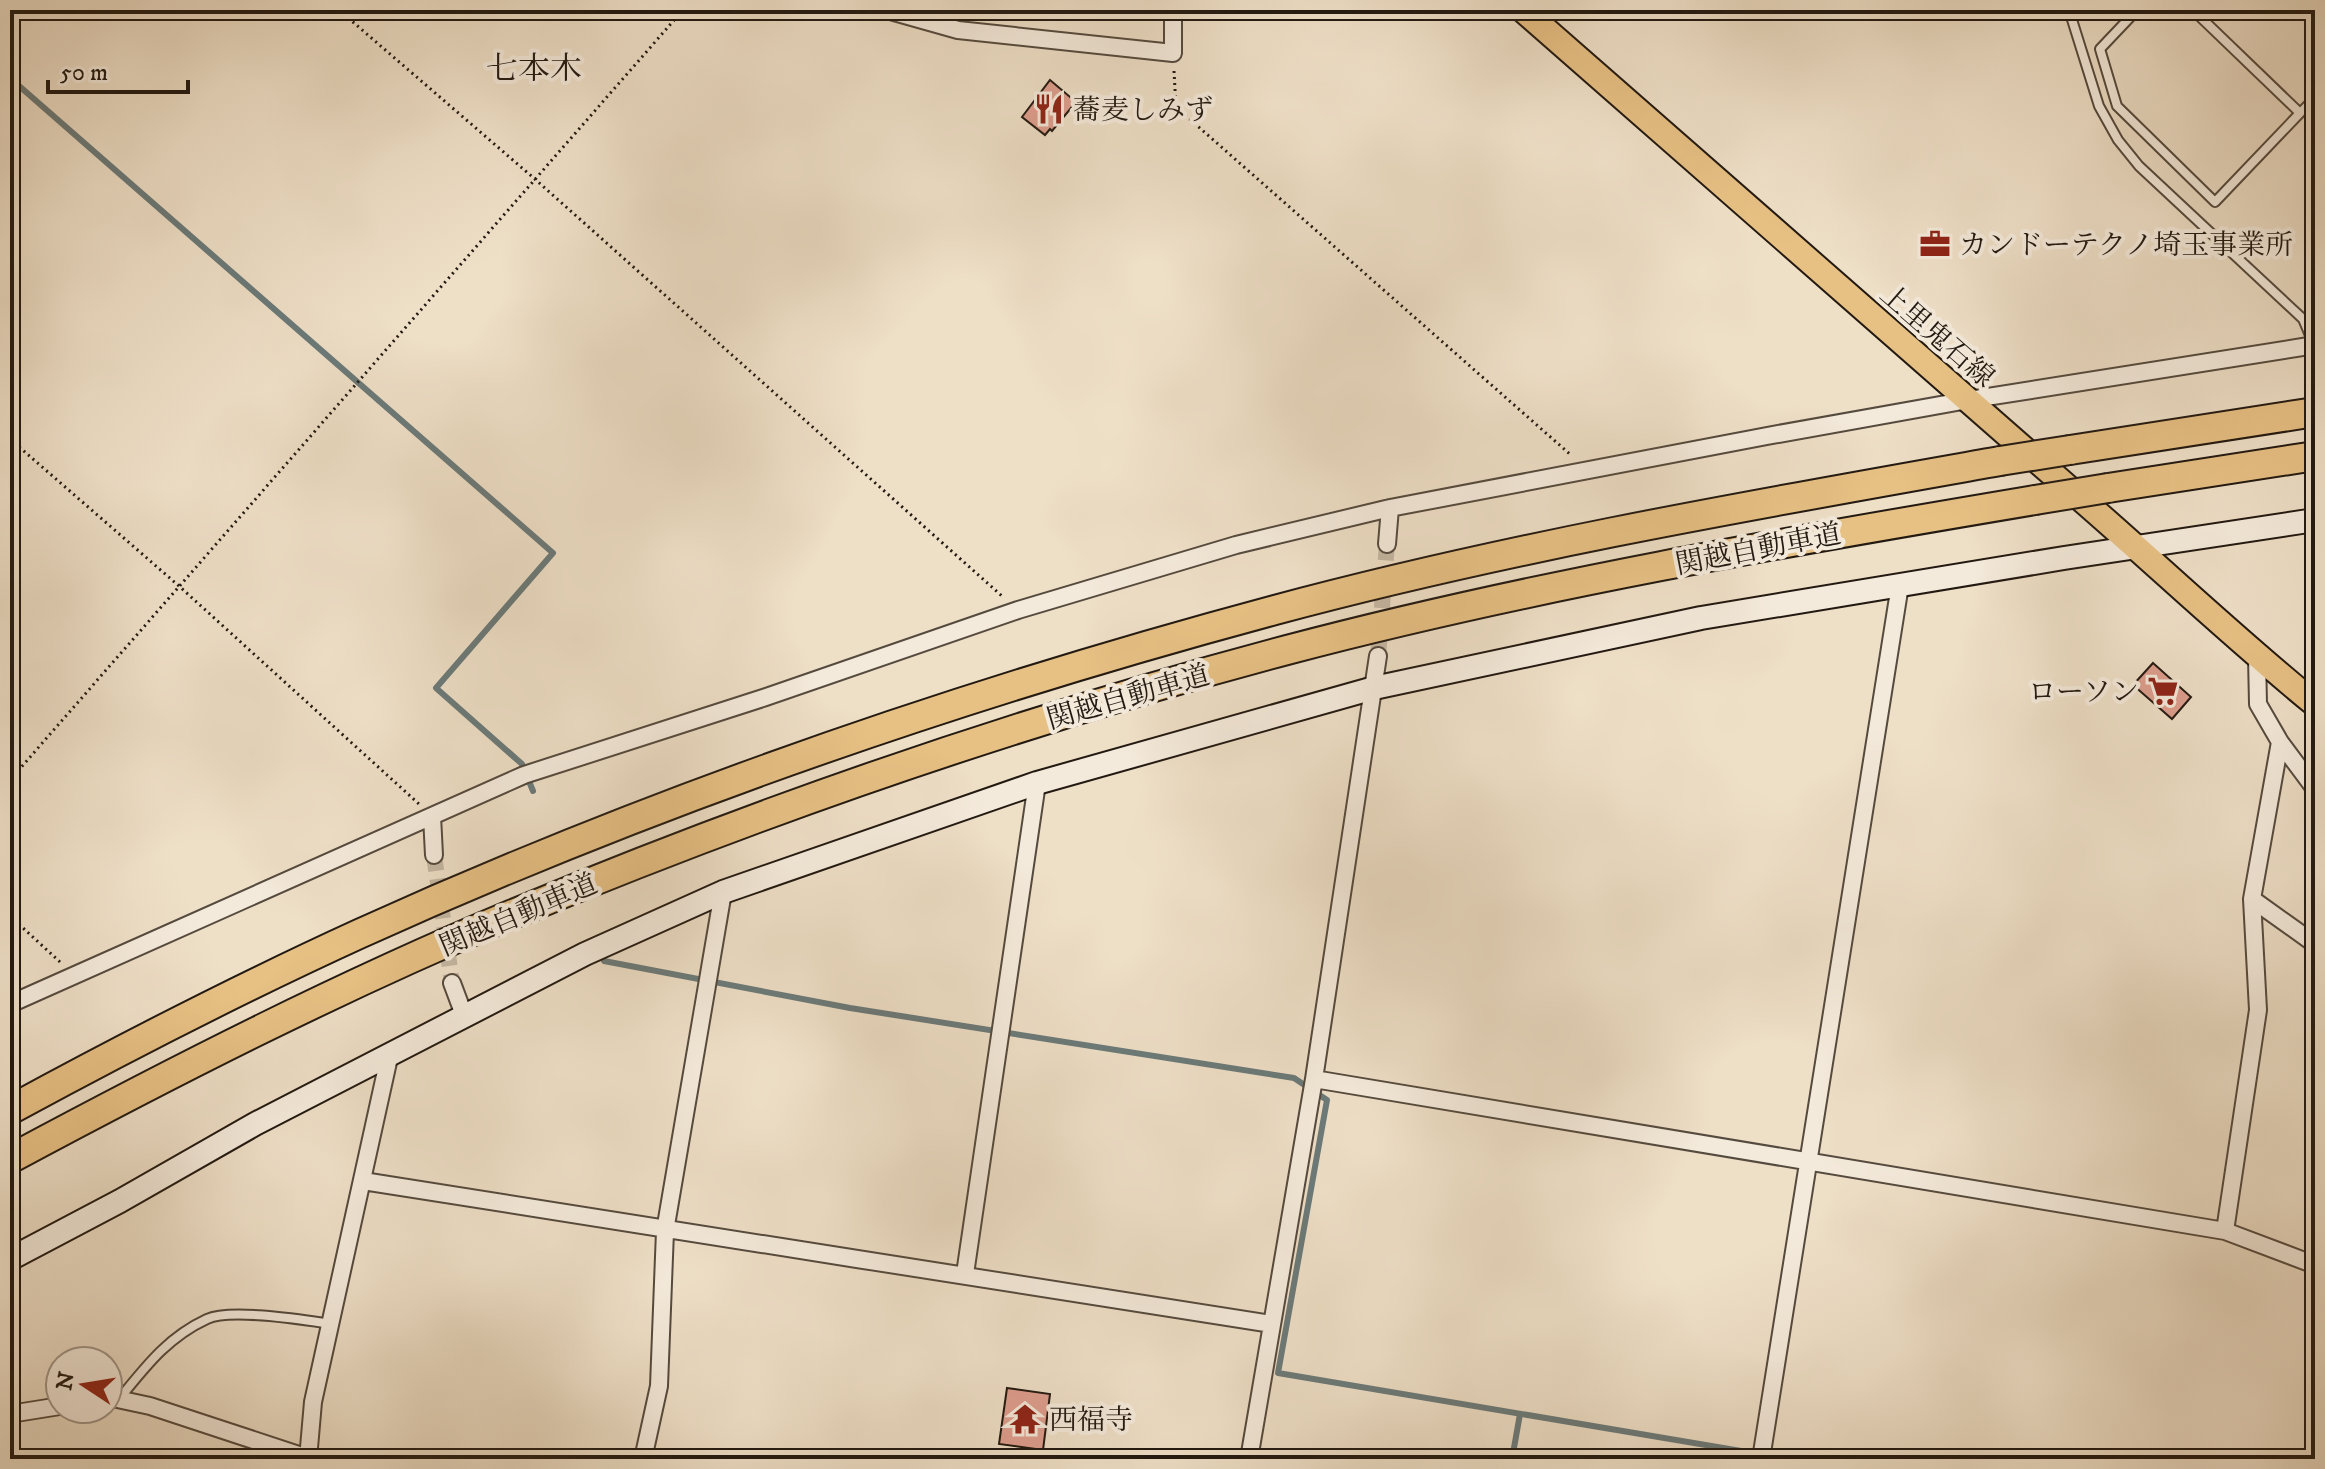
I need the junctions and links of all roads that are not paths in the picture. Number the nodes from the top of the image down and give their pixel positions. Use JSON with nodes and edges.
{"nodes":[{"id":1,"x":887,"y":10,"type":"edge"},
{"id":2,"x":1173,"y":10,"type":"edge"},
{"id":3,"x":1523,"y":10,"type":"edge"},
{"id":4,"x":2069,"y":10,"type":"edge"},
{"id":5,"x":2137,"y":10,"type":"edge"},
{"id":6,"x":2193,"y":10,"type":"edge"},
{"id":7,"x":2315,"y":98,"type":"edge"},
{"id":8,"x":2300,"y":113,"type":"junction"},
{"id":9,"x":2315,"y":345,"type":"edge"},
{"id":10,"x":1968,"y":400,"type":"junction"},
{"id":11,"x":2315,"y":412,"type":"edge"},
{"id":12,"x":2315,"y":456,"type":"edge"},
{"id":13,"x":1390,"y":508,"type":"junction"},
{"id":14,"x":2315,"y":520,"type":"edge"},
{"id":15,"x":1387,"y":544,"type":"tunnel mouth"},
{"id":16,"x":2137,"y":547,"type":"junction"},
{"id":17,"x":1900,"y":585,"type":"junction"},
{"id":18,"x":1378,"y":656,"type":"tunnel mouth"},
{"id":19,"x":2257,"y":657,"type":"junction"},
{"id":20,"x":1374,"y":688,"type":"junction"},
{"id":21,"x":2315,"y":704,"type":"edge"},
{"id":22,"x":2280,"y":742,"type":"junction"},
{"id":23,"x":1037,"y":783,"type":"junction"},
{"id":24,"x":2315,"y":789,"type":"edge"},
{"id":25,"x":432,"y":816,"type":"junction"},
{"id":26,"x":434,"y":855,"type":"tunnel mouth"},
{"id":27,"x":723,"y":892,"type":"junction"},
{"id":28,"x":2252,"y":899,"type":"junction"},
{"id":29,"x":2315,"y":944,"type":"edge"},
{"id":30,"x":452,"y":983,"type":"tunnel mouth"},
{"id":31,"x":10,"y":1004,"type":"edge"},
{"id":32,"x":464,"y":1015,"type":"junction"},
{"id":33,"x":390,"y":1053,"type":"junction"},
{"id":34,"x":1314,"y":1079,"type":"junction"},
{"id":35,"x":10,"y":1110,"type":"edge"},
{"id":36,"x":10,"y":1159,"type":"edge"},
{"id":37,"x":1809,"y":1163,"type":"junction"},
{"id":38,"x":363,"y":1181,"type":"junction"},
{"id":39,"x":665,"y":1231,"type":"junction"},
{"id":40,"x":2225,"y":1231,"type":"junction"},
{"id":41,"x":10,"y":1259,"type":"edge"},
{"id":42,"x":2315,"y":1265,"type":"edge"},
{"id":43,"x":965,"y":1274,"type":"junction"},
{"id":44,"x":331,"y":1324,"type":"junction"},
{"id":45,"x":1272,"y":1324,"type":"junction"},
{"id":46,"x":124,"y":1387,"type":"edge"},
{"id":47,"x":124,"y":1401,"type":"edge"},
{"id":48,"x":44,"y":1409,"type":"edge"},
{"id":49,"x":10,"y":1414,"type":"edge"},
{"id":50,"x":308,"y":1458,"type":"edge"},
{"id":51,"x":643,"y":1459,"type":"edge"},
{"id":52,"x":1249,"y":1459,"type":"edge"},
{"id":53,"x":1761,"y":1459,"type":"edge"}],
"edges":[{"from":1,"to":2,"type":"street"},
{"from":3,"to":10,"type":"main road","name":"上里鬼石線"},
{"from":4,"to":9,"type":"lane"},
{"from":5,"to":8,"type":"lane"},
{"from":6,"to":8,"type":"lane"},
{"from":7,"to":8,"type":"lane"},
{"from":9,"to":10,"type":"street"},
{"from":10,"to":13,"type":"street"},
{"from":10,"to":16,"type":"main road","name":"上里鬼石線"},
{"from":11,"to":35,"type":"highway","name":"関越自動車道","bridge":true},
{"from":12,"to":36,"type":"highway","name":"関越自動車道","bridge":true},
{"from":13,"to":15,"type":"street"},
{"from":13,"to":25,"type":"street"},
{"from":14,"to":16,"type":"street"},
{"from":16,"to":17,"type":"street"},
{"from":16,"to":19,"type":"main road","name":"上里鬼石線"},
{"from":17,"to":20,"type":"street"},
{"from":17,"to":37,"type":"street"},
{"from":18,"to":20,"type":"street"},
{"from":19,"to":21,"type":"main road","name":"上里鬼石線"},
{"from":19,"to":22,"type":"street"},
{"from":20,"to":23,"type":"street"},
{"from":20,"to":34,"type":"street"},
{"from":22,"to":24,"type":"street"},
{"from":22,"to":28,"type":"street"},
{"from":23,"to":27,"type":"street"},
{"from":23,"to":43,"type":"street"},
{"from":25,"to":26,"type":"street"},
{"from":25,"to":31,"type":"street"},
{"from":27,"to":32,"type":"street"},
{"from":27,"to":39,"type":"street"},
{"from":28,"to":29,"type":"street"},
{"from":28,"to":40,"type":"street"},
{"from":30,"to":32,"type":"street"},
{"from":32,"to":33,"type":"street"},
{"from":33,"to":38,"type":"street"},
{"from":33,"to":41,"type":"street"},
{"from":34,"to":37,"type":"street"},
{"from":34,"to":45,"type":"street"},
{"from":37,"to":40,"type":"street"},
{"from":37,"to":53,"type":"street"},
{"from":38,"to":39,"type":"street"},
{"from":38,"to":44,"type":"street"},
{"from":39,"to":43,"type":"street"},
{"from":39,"to":51,"type":"street"},
{"from":40,"to":42,"type":"street"},
{"from":43,"to":45,"type":"street"},
{"from":44,"to":46,"type":"lane"},
{"from":44,"to":50,"type":"street"},
{"from":45,"to":52,"type":"street"},
{"from":47,"to":50,"type":"street"},
{"from":48,"to":49,"type":"street"}]}
